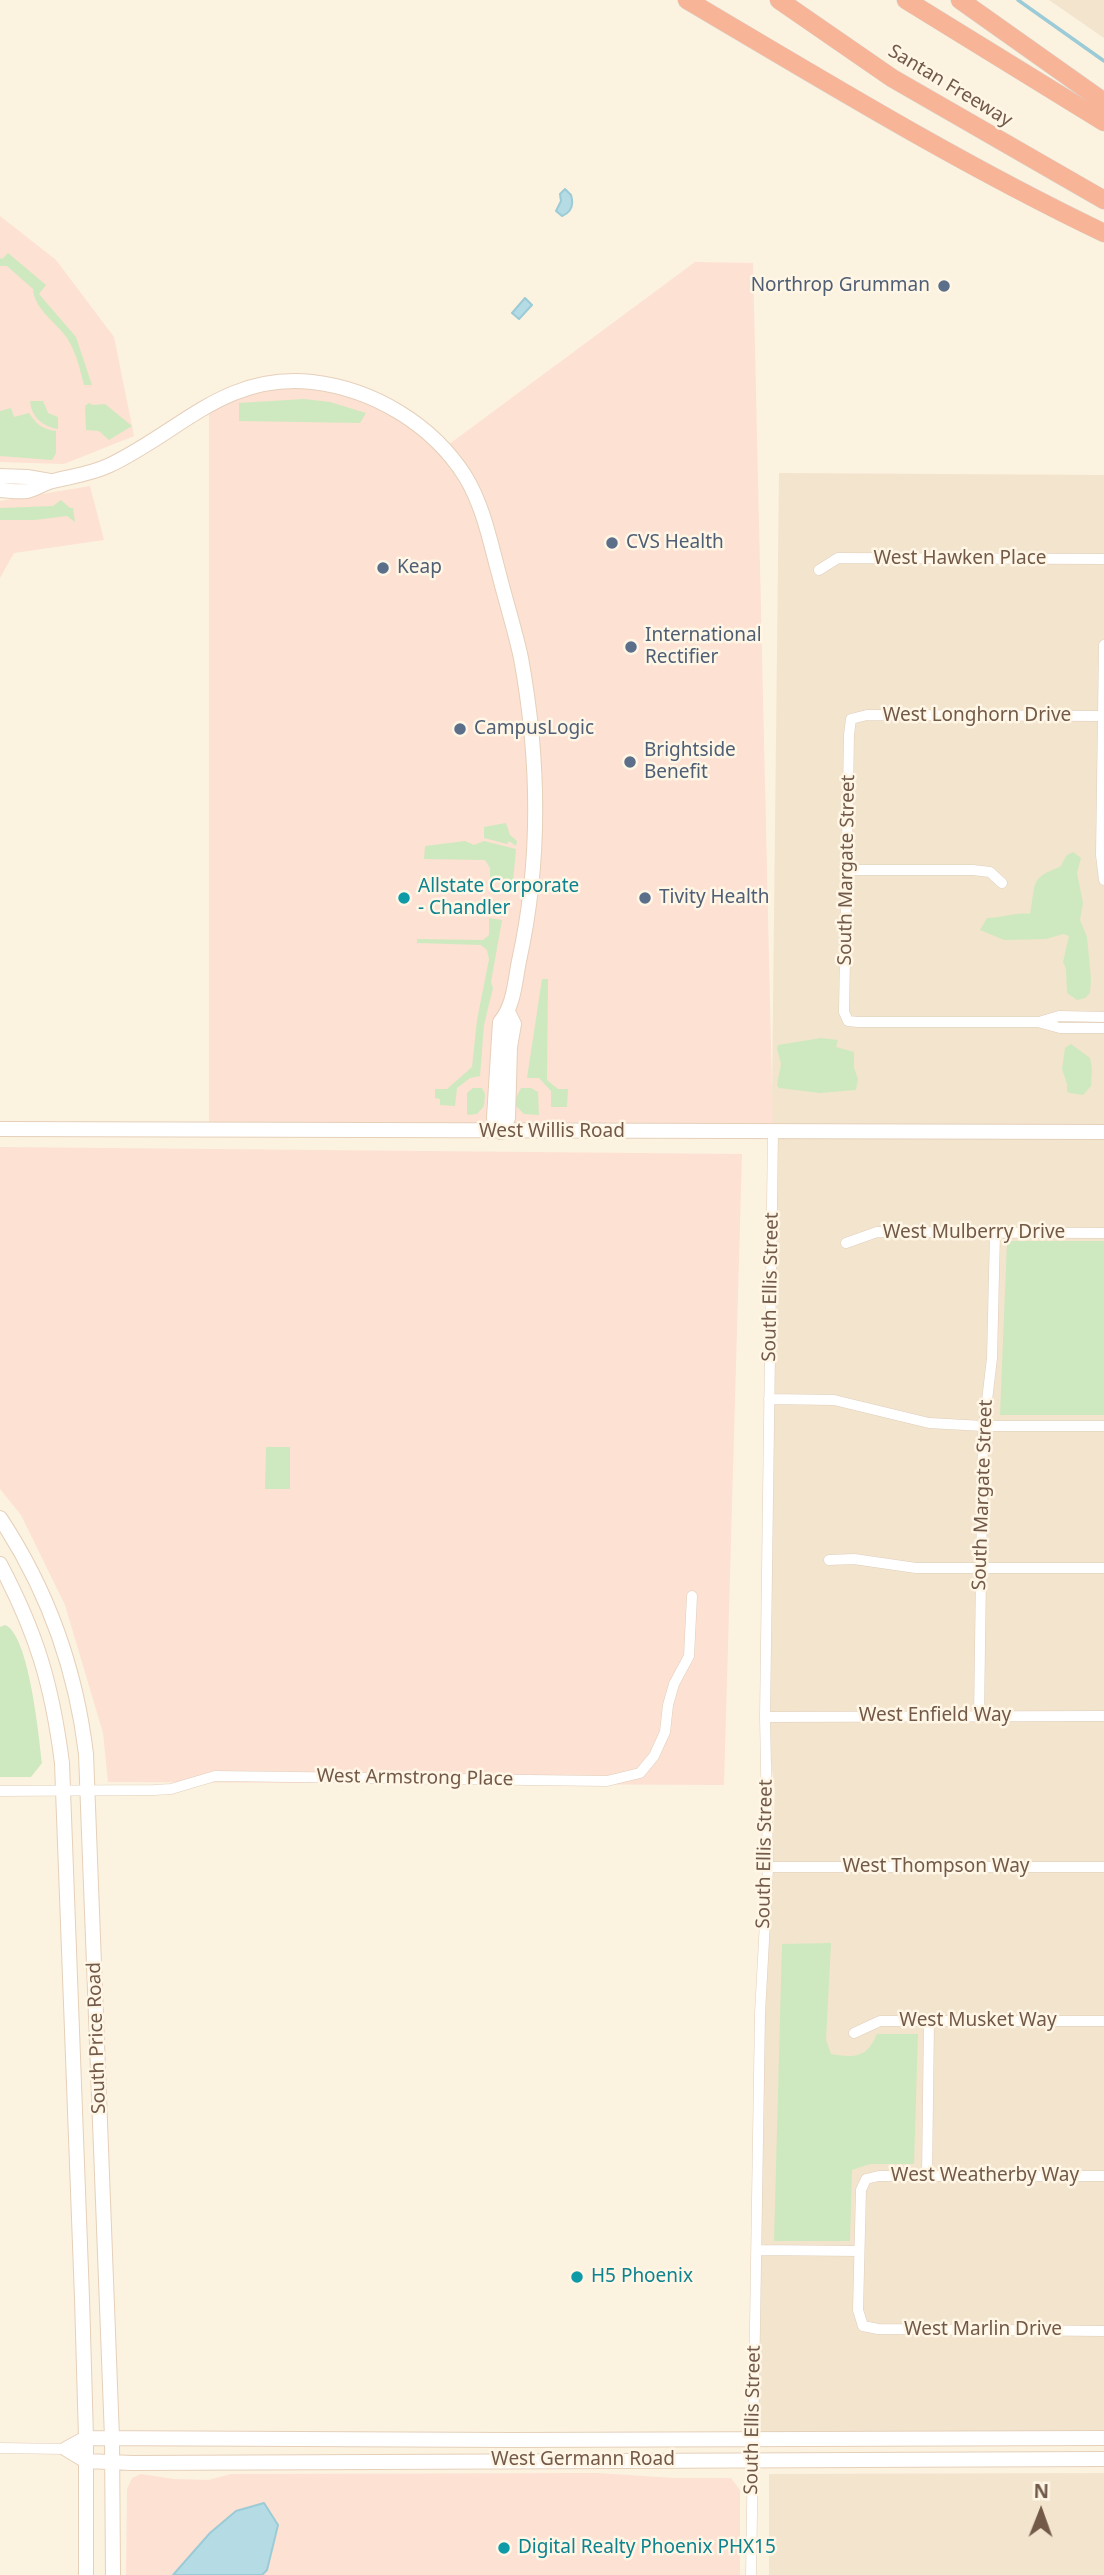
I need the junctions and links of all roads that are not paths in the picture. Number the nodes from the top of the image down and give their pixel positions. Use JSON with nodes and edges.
{"nodes":[{"id":1,"x":687,"y":0,"type":"edge"},
{"id":2,"x":779,"y":0,"type":"edge"},
{"id":3,"x":906,"y":0,"type":"edge"},
{"id":4,"x":960,"y":0,"type":"edge"},
{"id":5,"x":1104,"y":102,"type":"edge"},
{"id":6,"x":1104,"y":122,"type":"edge"},
{"id":7,"x":1104,"y":200,"type":"edge"},
{"id":8,"x":1104,"y":233,"type":"edge"},
{"id":9,"x":0,"y":475,"type":"edge"},
{"id":10,"x":51,"y":482,"type":"junction"},
{"id":11,"x":0,"y":490,"type":"edge"},
{"id":12,"x":1104,"y":559,"type":"edge"},
{"id":13,"x":819,"y":570,"type":"dead end"},
{"id":14,"x":1104,"y":645,"type":"edge"},
{"id":15,"x":1103,"y":716,"type":"edge"},
{"id":16,"x":851,"y":719,"type":"joint"},
{"id":17,"x":847,"y":870,"type":"junction"},
{"id":18,"x":1104,"y":880,"type":"edge"},
{"id":19,"x":1002,"y":883,"type":"dead end"},
{"id":20,"x":1104,"y":1017,"type":"edge"},
{"id":21,"x":1038,"y":1023,"type":"junction"},
{"id":22,"x":1104,"y":1028,"type":"edge"},
{"id":23,"x":0,"y":1129,"type":"edge"},
{"id":24,"x":501,"y":1132,"type":"junction"},
{"id":25,"x":774,"y":1132,"type":"junction"},
{"id":26,"x":1104,"y":1132,"type":"edge"},
{"id":27,"x":995,"y":1233,"type":"junction"},
{"id":28,"x":1104,"y":1233,"type":"edge"},
{"id":29,"x":846,"y":1243,"type":"dead end"},
{"id":30,"x":769,"y":1399,"type":"junction"},
{"id":31,"x":983,"y":1426,"type":"junction"},
{"id":32,"x":1104,"y":1426,"type":"edge"},
{"id":33,"x":0,"y":1518,"type":"edge"},
{"id":34,"x":0,"y":1538,"type":"edge"},
{"id":35,"x":829,"y":1560,"type":"dead end"},
{"id":36,"x":0,"y":1564,"type":"edge"},
{"id":37,"x":27,"y":1564,"type":"junction"},
{"id":38,"x":979,"y":1568,"type":"junction"},
{"id":39,"x":1104,"y":1568,"type":"edge"},
{"id":40,"x":692,"y":1596,"type":"dead end"},
{"id":41,"x":979,"y":1716,"type":"junction"},
{"id":42,"x":1104,"y":1716,"type":"edge"},
{"id":43,"x":765,"y":1717,"type":"junction"},
{"id":44,"x":0,"y":1791,"type":"edge"},
{"id":45,"x":64,"y":1791,"type":"junction"},
{"id":46,"x":88,"y":1792,"type":"junction"},
{"id":47,"x":768,"y":1867,"type":"junction"},
{"id":48,"x":1104,"y":1867,"type":"edge"},
{"id":49,"x":929,"y":2021,"type":"junction"},
{"id":50,"x":1104,"y":2021,"type":"edge"},
{"id":51,"x":854,"y":2033,"type":"dead end"},
{"id":52,"x":927,"y":2176,"type":"junction"},
{"id":53,"x":1104,"y":2176,"type":"edge"},
{"id":54,"x":757,"y":2250,"type":"junction"},
{"id":55,"x":859,"y":2251,"type":"junction"},
{"id":56,"x":1104,"y":2331,"type":"edge"},
{"id":57,"x":86,"y":2438,"type":"junction"},
{"id":58,"x":112,"y":2438,"type":"junction"},
{"id":59,"x":1104,"y":2438,"type":"edge"},
{"id":60,"x":752,"y":2439,"type":"junction"},
{"id":61,"x":0,"y":2448,"type":"edge"},
{"id":62,"x":66,"y":2449,"type":"junction"},
{"id":63,"x":751,"y":2459,"type":"junction"},
{"id":64,"x":1104,"y":2459,"type":"edge"},
{"id":65,"x":86,"y":2461,"type":"junction"},
{"id":66,"x":113,"y":2462,"type":"junction"},
{"id":67,"x":86,"y":2575,"type":"edge"},
{"id":68,"x":113,"y":2575,"type":"edge"},
{"id":69,"x":751,"y":2575,"type":"edge"}],
"edges":[{"from":1,"to":8,"type":"highway"},
{"from":2,"to":7,"type":"highway","name":"Santan Freeway"},
{"from":3,"to":6,"type":"highway"},
{"from":4,"to":5,"type":"highway"},
{"from":9,"to":10,"type":"main road"},
{"from":10,"to":11,"type":"main road"},
{"from":10,"to":24,"type":"main road"},
{"from":12,"to":13,"type":"street","name":"West Hawken Place"},
{"from":14,"to":15,"type":"street"},
{"from":15,"to":16,"type":"street","name":"West Longhorn Drive"},
{"from":15,"to":18,"type":"street"},
{"from":16,"to":17,"type":"street","name":"South Margate Street"},
{"from":17,"to":19,"type":"street"},
{"from":17,"to":21,"type":"street","name":"South Margate Street"},
{"from":20,"to":21,"type":"street"},
{"from":21,"to":22,"type":"street"},
{"from":23,"to":24,"type":"main road","name":"West Willis Road"},
{"from":24,"to":25,"type":"main road","name":"West Willis Road"},
{"from":25,"to":26,"type":"main road","name":"West Willis Road"},
{"from":25,"to":30,"type":"street","name":"South Ellis Street"},
{"from":27,"to":28,"type":"street","name":"West Mulberry Drive"},
{"from":27,"to":29,"type":"street","name":"West Mulberry Drive"},
{"from":27,"to":31,"type":"street","name":"South Margate Street"},
{"from":30,"to":31,"type":"street"},
{"from":30,"to":43,"type":"street","name":"South Ellis Street"},
{"from":31,"to":32,"type":"street"},
{"from":31,"to":38,"type":"street","name":"South Margate Street"},
{"from":33,"to":37,"type":"main road","name":"South Price Road"},
{"from":34,"to":37,"type":"main road"},
{"from":35,"to":38,"type":"street"},
{"from":36,"to":45,"type":"main road","name":"South Price Road"},
{"from":37,"to":46,"type":"main road","name":"South Price Road"},
{"from":38,"to":39,"type":"street"},
{"from":38,"to":41,"type":"street","name":"South Margate Street"},
{"from":40,"to":46,"type":"street","name":"West Armstrong Place"},
{"from":41,"to":42,"type":"street","name":"West Enfield Way"},
{"from":41,"to":43,"type":"street","name":"West Enfield Way"},
{"from":43,"to":47,"type":"street","name":"South Ellis Street"},
{"from":44,"to":45,"type":"street","name":"West Armstrong Place"},
{"from":45,"to":46,"type":"street","name":"West Armstrong Place"},
{"from":45,"to":57,"type":"main road","name":"South Price Road"},
{"from":46,"to":58,"type":"main road","name":"South Price Road"},
{"from":47,"to":48,"type":"street","name":"West Thompson Way"},
{"from":47,"to":54,"type":"street","name":"South Ellis Street"},
{"from":49,"to":50,"type":"street","name":"West Musket Way"},
{"from":49,"to":51,"type":"street","name":"West Musket Way"},
{"from":49,"to":52,"type":"street"},
{"from":52,"to":53,"type":"street","name":"West Weatherby Way"},
{"from":52,"to":55,"type":"street","name":"West Weatherby Way"},
{"from":54,"to":55,"type":"street"},
{"from":54,"to":60,"type":"street","name":"South Ellis Street"},
{"from":55,"to":56,"type":"street","name":"West Marlin Drive"},
{"from":57,"to":58,"type":"main road","name":"West Germann Road"},
{"from":57,"to":62,"type":"main road","name":"West Germann Road"},
{"from":57,"to":65,"type":"main road","name":"South Price Road"},
{"from":58,"to":60,"type":"main road","name":"West Germann Road"},
{"from":58,"to":66,"type":"main road","name":"South Price Road"},
{"from":59,"to":60,"type":"main road","name":"West Germann Road"},
{"from":60,"to":63,"type":"street","name":"South Ellis Street"},
{"from":61,"to":62,"type":"street","name":"West Germann Road"},
{"from":62,"to":65,"type":"main road","name":"West Germann Road"},
{"from":63,"to":64,"type":"main road","name":"West Germann Road"},
{"from":63,"to":66,"type":"main road","name":"West Germann Road"},
{"from":63,"to":69,"type":"street","name":"South Ellis Street"},
{"from":65,"to":66,"type":"main road","name":"West Germann Road"},
{"from":65,"to":67,"type":"main road","name":"South Price Road"},
{"from":66,"to":68,"type":"main road","name":"South Price Road"}]}
